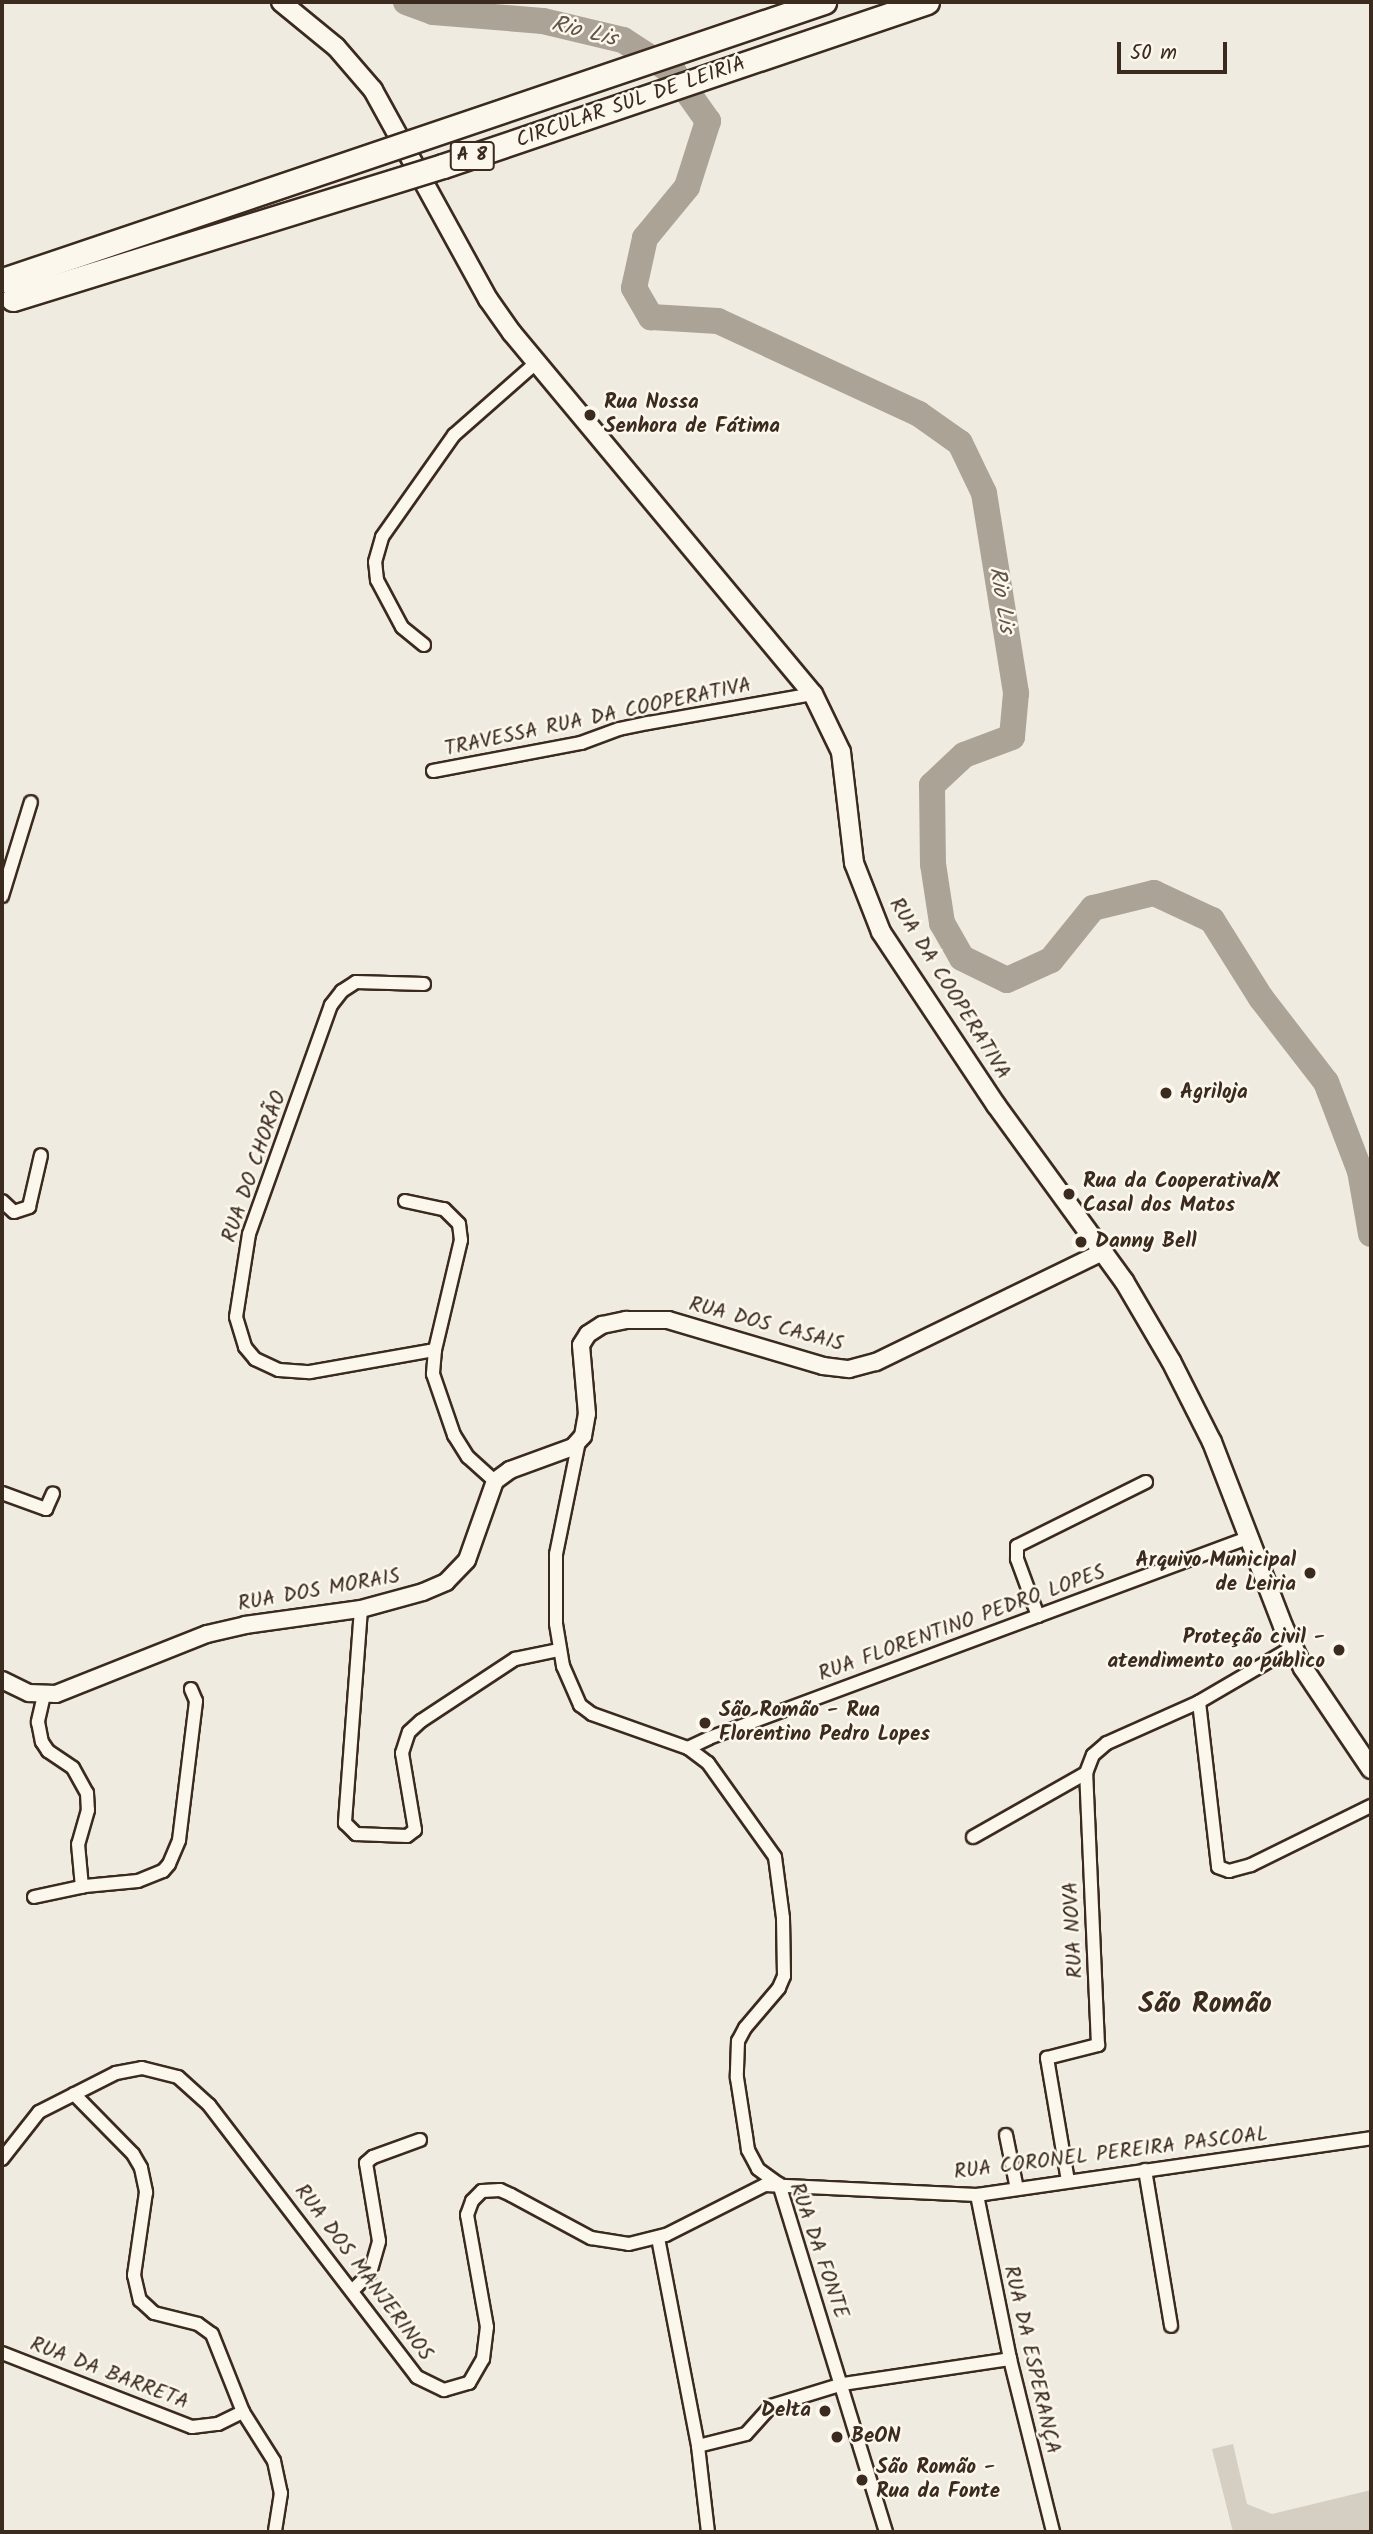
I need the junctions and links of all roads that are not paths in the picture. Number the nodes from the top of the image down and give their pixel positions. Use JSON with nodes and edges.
{"nodes":[{"id":1,"x":281,"y":2,"type":"edge"},
{"id":2,"x":824,"y":2,"type":"edge"},
{"id":3,"x":927,"y":2,"type":"edge"},
{"id":4,"x":8,"y":289,"type":"edge"},
{"id":5,"x":536,"y":363,"type":"junction"},
{"id":6,"x":424,"y":645,"type":"dead end"},
{"id":7,"x":813,"y":694,"type":"junction"},
{"id":8,"x":433,"y":771,"type":"dead end"},
{"id":9,"x":31,"y":803,"type":"dead end"},
{"id":10,"x":2,"y":896,"type":"edge"},
{"id":11,"x":424,"y":984,"type":"dead end"},
{"id":12,"x":41,"y":1155,"type":"dead end"},
{"id":13,"x":2,"y":1201,"type":"edge"},
{"id":14,"x":405,"y":1201,"type":"dead end"},
{"id":15,"x":1105,"y":1251,"type":"junction"},
{"id":16,"x":435,"y":1350,"type":"junction"},
{"id":17,"x":579,"y":1441,"type":"junction"},
{"id":18,"x":495,"y":1481,"type":"junction"},
{"id":19,"x":1146,"y":1482,"type":"dead end"},
{"id":20,"x":2,"y":1493,"type":"edge"},
{"id":21,"x":53,"y":1493,"type":"dead end"},
{"id":22,"x":1250,"y":1537,"type":"junction"},
{"id":23,"x":361,"y":1609,"type":"junction"},
{"id":24,"x":1038,"y":1616,"type":"junction"},
{"id":25,"x":1293,"y":1647,"type":"junction"},
{"id":26,"x":559,"y":1650,"type":"junction"},
{"id":27,"x":2,"y":1680,"type":"edge"},
{"id":28,"x":191,"y":1689,"type":"dead end"},
{"id":29,"x":44,"y":1695,"type":"junction"},
{"id":30,"x":1199,"y":1702,"type":"junction"},
{"id":31,"x":688,"y":1748,"type":"junction"},
{"id":32,"x":1371,"y":1769,"type":"edge"},
{"id":33,"x":1086,"y":1773,"type":"junction"},
{"id":34,"x":1371,"y":1806,"type":"edge"},
{"id":35,"x":973,"y":1838,"type":"dead end"},
{"id":36,"x":82,"y":1887,"type":"junction"},
{"id":37,"x":34,"y":1897,"type":"dead end"},
{"id":38,"x":74,"y":2094,"type":"junction"},
{"id":39,"x":1006,"y":2134,"type":"dead end"},
{"id":40,"x":1371,"y":2138,"type":"edge"},
{"id":41,"x":420,"y":2140,"type":"dead end"},
{"id":42,"x":2,"y":2159,"type":"edge"},
{"id":43,"x":1145,"y":2170,"type":"junction"},
{"id":44,"x":1068,"y":2181,"type":"junction"},
{"id":45,"x":779,"y":2184,"type":"junction"},
{"id":46,"x":1017,"y":2189,"type":"junction"},
{"id":47,"x":977,"y":2195,"type":"junction"},
{"id":48,"x":658,"y":2238,"type":"junction"},
{"id":49,"x":353,"y":2290,"type":"junction"},
{"id":50,"x":1171,"y":2326,"type":"dead end"},
{"id":51,"x":2,"y":2353,"type":"edge"},
{"id":52,"x":1010,"y":2359,"type":"junction"},
{"id":53,"x":843,"y":2384,"type":"junction"},
{"id":54,"x":243,"y":2412,"type":"junction"},
{"id":55,"x":698,"y":2446,"type":"junction"},
{"id":56,"x":883,"y":2531,"type":"edge"},
{"id":57,"x":275,"y":2532,"type":"edge"},
{"id":58,"x":708,"y":2532,"type":"edge"},
{"id":59,"x":1053,"y":2532,"type":"edge"}],
"edges":[{"from":1,"to":5,"type":"main road","name":"RUA DA COOPERATIVA"},
{"from":2,"to":4,"type":"highway","name":"CIRCULAR SUL DE LEIRIA","number":"A 8","bridge":true},
{"from":3,"to":4,"type":"highway","name":"CIRCULAR SUL DE LEIRIA","number":"A 8","bridge":true},
{"from":5,"to":6,"type":"street"},
{"from":5,"to":7,"type":"main road","name":"RUA DA COOPERATIVA"},
{"from":7,"to":8,"type":"street","name":"TRAVESSA RUA DA COOPERATIVA"},
{"from":7,"to":15,"type":"main road","name":"RUA DA COOPERATIVA"},
{"from":9,"to":10,"type":"street"},
{"from":11,"to":16,"type":"street","name":"RUA DO CHORÃO"},
{"from":12,"to":13,"type":"street"},
{"from":14,"to":16,"type":"street"},
{"from":15,"to":17,"type":"street","name":"RUA DOS CASAIS"},
{"from":15,"to":22,"type":"main road","name":"RUA DA COOPERATIVA"},
{"from":16,"to":18,"type":"street"},
{"from":17,"to":18,"type":"street"},
{"from":17,"to":26,"type":"street","name":"RUA DA FONTE"},
{"from":18,"to":23,"type":"street","name":"RUA DOS MORAIS"},
{"from":19,"to":24,"type":"street"},
{"from":20,"to":21,"type":"street"},
{"from":22,"to":24,"type":"street","name":"RUA FLORENTINO PEDRO LOPES"},
{"from":22,"to":25,"type":"main road","name":"RUA DA COOPERATIVA"},
{"from":23,"to":26,"type":"street"},
{"from":23,"to":29,"type":"street","name":"RUA DOS MORAIS"},
{"from":24,"to":31,"type":"street","name":"RUA FLORENTINO PEDRO LOPES"},
{"from":25,"to":30,"type":"street"},
{"from":25,"to":32,"type":"main road","name":"RUA DA COOPERATIVA"},
{"from":26,"to":31,"type":"street","name":"RUA DA FONTE"},
{"from":27,"to":29,"type":"street"},
{"from":28,"to":36,"type":"street"},
{"from":29,"to":36,"type":"street"},
{"from":30,"to":33,"type":"street"},
{"from":30,"to":34,"type":"street"},
{"from":31,"to":45,"type":"street","name":"RUA DA FONTE"},
{"from":33,"to":35,"type":"street"},
{"from":33,"to":44,"type":"street","name":"RUA NOVA"},
{"from":36,"to":37,"type":"street"},
{"from":38,"to":42,"type":"street","name":"RUA DOS MANJERINOS"},
{"from":38,"to":49,"type":"street","name":"RUA DOS MANJERINOS"},
{"from":38,"to":54,"type":"street"},
{"from":39,"to":46,"type":"street"},
{"from":40,"to":43,"type":"street","name":"RUA CORONEL PEREIRA PASCOAL"},
{"from":41,"to":49,"type":"street"},
{"from":43,"to":44,"type":"street","name":"RUA CORONEL PEREIRA PASCOAL"},
{"from":43,"to":50,"type":"street"},
{"from":44,"to":46,"type":"street","name":"RUA CORONEL PEREIRA PASCOAL"},
{"from":45,"to":47,"type":"street","name":"RUA CORONEL PEREIRA PASCOAL"},
{"from":45,"to":48,"type":"street","name":"RUA CORONEL PEREIRA PASCOAL"},
{"from":45,"to":53,"type":"street","name":"RUA DA FONTE"},
{"from":46,"to":47,"type":"street","name":"RUA CORONEL PEREIRA PASCOAL"},
{"from":47,"to":52,"type":"street","name":"RUA DA ESPERANÇA"},
{"from":48,"to":49,"type":"street","name":"RUA DOS MANJERINOS"},
{"from":48,"to":55,"type":"street"},
{"from":51,"to":54,"type":"street","name":"RUA DA BARRETA"},
{"from":52,"to":53,"type":"street"},
{"from":52,"to":59,"type":"street","name":"RUA DA ESPERANÇA"},
{"from":53,"to":55,"type":"street"},
{"from":53,"to":56,"type":"street","name":"RUA DA FONTE"},
{"from":54,"to":57,"type":"street"},
{"from":55,"to":58,"type":"street"}]}
